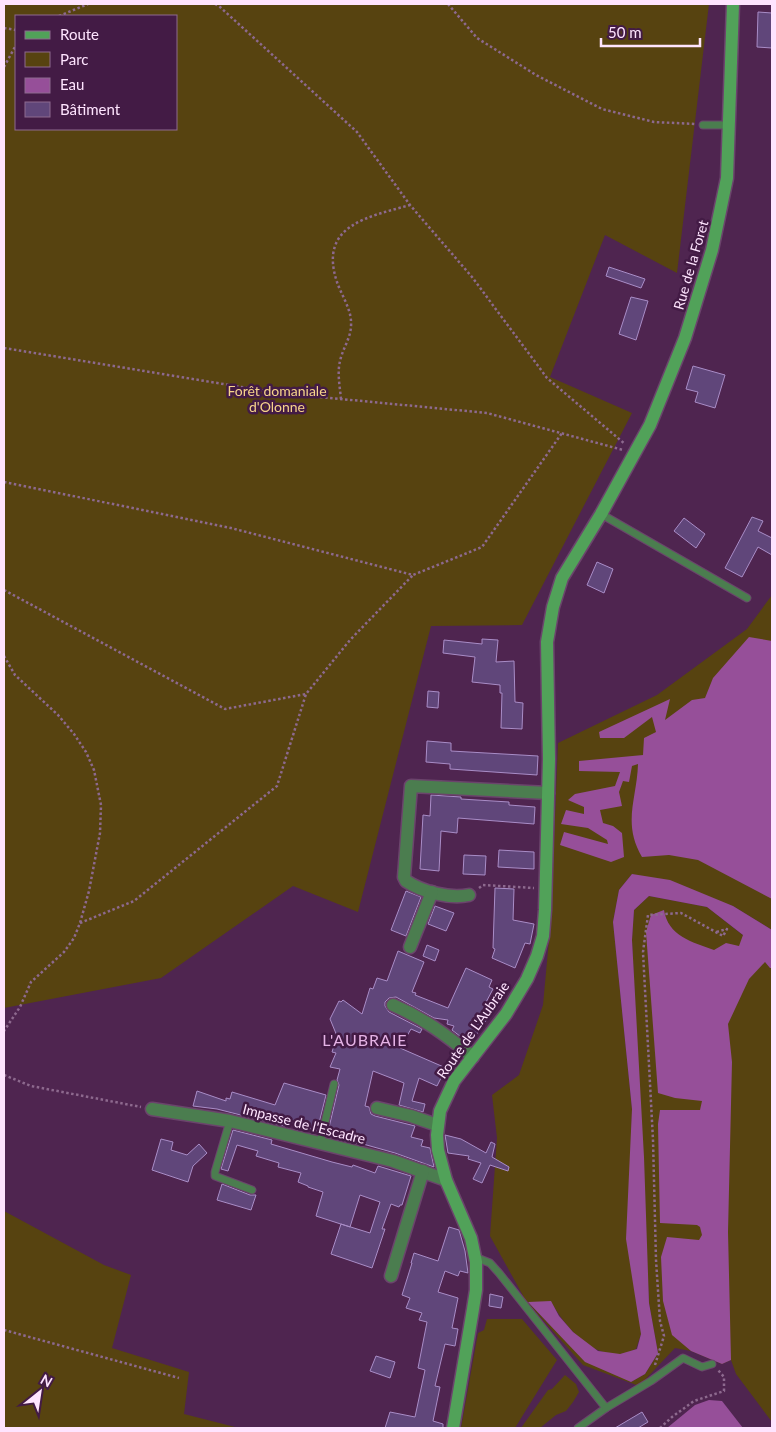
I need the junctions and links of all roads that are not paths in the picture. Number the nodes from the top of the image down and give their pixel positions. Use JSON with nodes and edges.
{"nodes":[{"id":1,"x":733,"y":4,"type":"edge"},
{"id":2,"x":703,"y":125,"type":"road end"},
{"id":3,"x":729,"y":125,"type":"junction"},
{"id":4,"x":601,"y":514,"type":"junction"},
{"id":5,"x":747,"y":598,"type":"dead end"},
{"id":6,"x":548,"y":793,"type":"junction"},
{"id":7,"x":432,"y":892,"type":"junction"},
{"id":8,"x":469,"y":895,"type":"road end"},
{"id":9,"x":410,"y":948,"type":"dead end"},
{"id":10,"x":393,"y":1005,"type":"dead end"},
{"id":11,"x":473,"y":1057,"type":"junction"},
{"id":12,"x":334,"y":1084,"type":"dead end"},
{"id":13,"x":378,"y":1108,"type":"dead end"},
{"id":14,"x":152,"y":1109,"type":"road end"},
{"id":15,"x":230,"y":1121,"type":"junction"},
{"id":16,"x":437,"y":1125,"type":"junction"},
{"id":17,"x":320,"y":1143,"type":"junction"},
{"id":18,"x":423,"y":1171,"type":"junction"},
{"id":19,"x":446,"y":1180,"type":"junction"},
{"id":20,"x":252,"y":1190,"type":"dead end"},
{"id":21,"x":475,"y":1257,"type":"junction"},
{"id":22,"x":391,"y":1276,"type":"dead end"},
{"id":23,"x":712,"y":1364,"type":"road end"},
{"id":24,"x":606,"y":1408,"type":"junction"},
{"id":25,"x":452,"y":1428,"type":"edge"},
{"id":26,"x":578,"y":1428,"type":"edge"}],
"edges":[{"from":1,"to":3,"type":"street","name":"Rue de la Foret"},
{"from":2,"to":3,"type":"lane"},
{"from":3,"to":4,"type":"street","name":"Rue de la Foret"},
{"from":4,"to":5,"type":"lane"},
{"from":4,"to":6,"type":"street","name":"Route de L'Aubraie"},
{"from":6,"to":7,"type":"street"},
{"from":6,"to":11,"type":"street","name":"Route de L'Aubraie"},
{"from":7,"to":8,"type":"street"},
{"from":7,"to":9,"type":"street"},
{"from":10,"to":11,"type":"street"},
{"from":11,"to":16,"type":"street","name":"Route de L'Aubraie"},
{"from":12,"to":17,"type":"lane"},
{"from":13,"to":16,"type":"street"},
{"from":14,"to":15,"type":"street","name":"Impasse de l'Escadre"},
{"from":15,"to":17,"type":"street","name":"Impasse de l'Escadre"},
{"from":15,"to":20,"type":"lane"},
{"from":16,"to":19,"type":"street","name":"Route de L'Aubraie"},
{"from":17,"to":18,"type":"street","name":"Impasse de l'Escadre"},
{"from":18,"to":19,"type":"street","name":"Impasse de l'Escadre"},
{"from":18,"to":22,"type":"street"},
{"from":19,"to":21,"type":"street","name":"Route de L'Aubraie"},
{"from":21,"to":24,"type":"lane"},
{"from":21,"to":25,"type":"street","name":"Route de L'Aubraie"},
{"from":23,"to":24,"type":"lane"},
{"from":24,"to":26,"type":"lane"}]}
